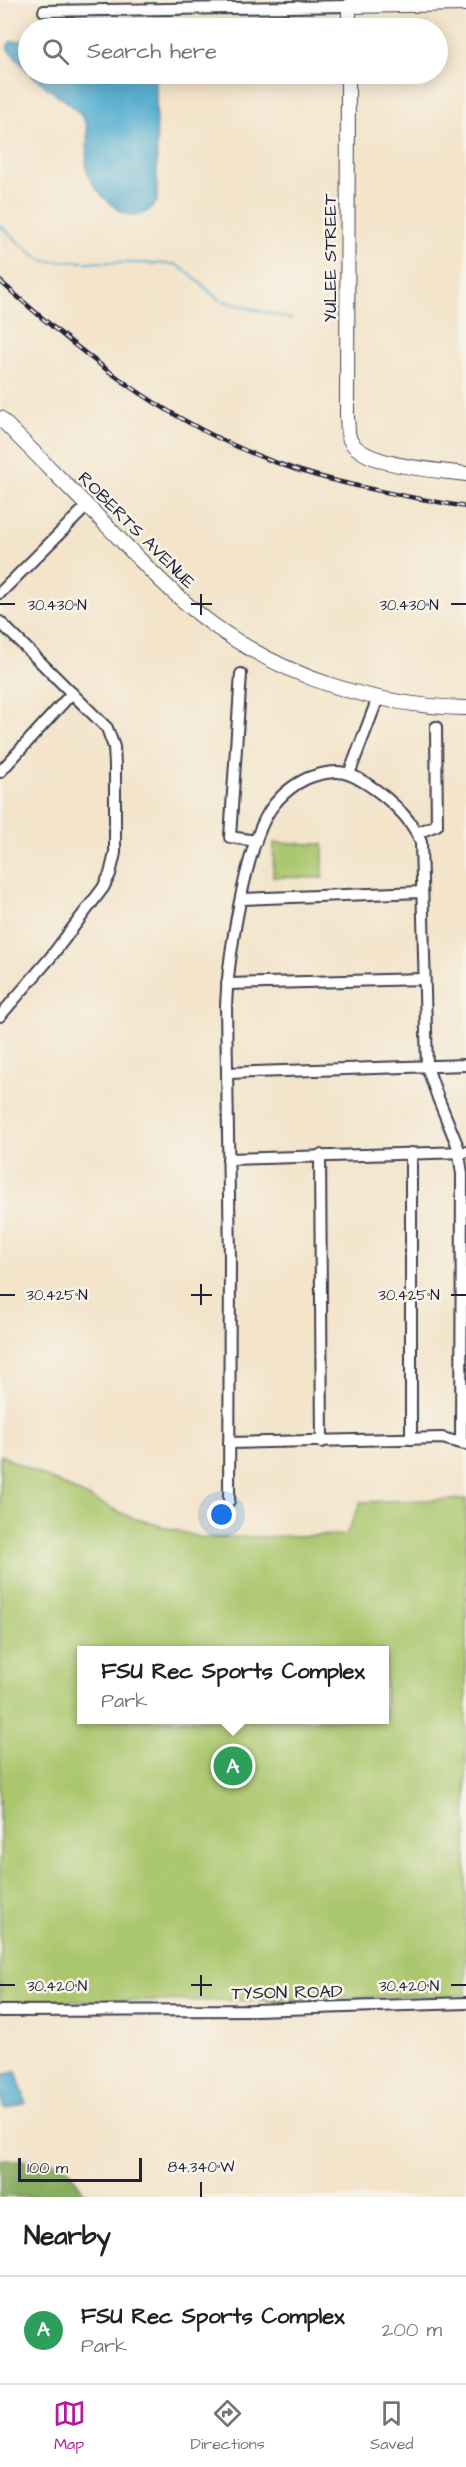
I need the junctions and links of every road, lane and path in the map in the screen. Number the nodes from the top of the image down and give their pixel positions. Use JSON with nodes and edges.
{"nodes":[{"id":1,"x":447,"y":2,"type":"edge"},
{"id":2,"x":465,"y":2,"type":"edge"},
{"id":3,"x":61,"y":5,"type":"edge"},
{"id":4,"x":349,"y":6,"type":"junction"},
{"id":5,"x":44,"y":11,"type":"dead end"},
{"id":6,"x":349,"y":18,"type":"edge"},
{"id":7,"x":348,"y":84,"type":"edge"},
{"id":8,"x":0,"y":418,"type":"edge"},
{"id":9,"x":466,"y":474,"type":"edge"},
{"id":10,"x":87,"y":507,"type":"junction"},
{"id":11,"x":0,"y":592,"type":"edge"},
{"id":12,"x":0,"y":622,"type":"edge"},
{"id":13,"x":241,"y":674,"type":"dead end"},
{"id":14,"x":72,"y":693,"type":"junction"},
{"id":15,"x":378,"y":698,"type":"junction"},
{"id":16,"x":466,"y":708,"type":"edge"},
{"id":17,"x":436,"y":727,"type":"dead end"},
{"id":18,"x":0,"y":772,"type":"edge"},
{"id":19,"x":349,"y":774,"type":"junction"},
{"id":20,"x":417,"y":833,"type":"junction"},
{"id":21,"x":256,"y":841,"type":"junction"},
{"id":22,"x":422,"y":892,"type":"junction"},
{"id":23,"x":242,"y":899,"type":"junction"},
{"id":24,"x":424,"y":979,"type":"junction"},
{"id":25,"x":227,"y":984,"type":"junction"},
{"id":26,"x":0,"y":1016,"type":"edge"},
{"id":27,"x":466,"y":1065,"type":"edge"},
{"id":28,"x":427,"y":1066,"type":"junction"},
{"id":29,"x":227,"y":1073,"type":"junction"},
{"id":30,"x":463,"y":1152,"type":"edge"},
{"id":31,"x":411,"y":1153,"type":"junction"},
{"id":32,"x":320,"y":1155,"type":"junction"},
{"id":33,"x":228,"y":1159,"type":"junction"},
{"id":34,"x":464,"y":1239,"type":"edge"},
{"id":35,"x":411,"y":1439,"type":"junction"},
{"id":36,"x":322,"y":1442,"type":"junction"},
{"id":37,"x":229,"y":1443,"type":"junction"},
{"id":38,"x":464,"y":1444,"type":"edge"},
{"id":39,"x":229,"y":1501,"type":"dead end"},
{"id":40,"x":466,"y":2003,"type":"edge"},
{"id":41,"x":0,"y":2011,"type":"edge"}],
"edges":[{"from":1,"to":2,"type":"street"},
{"from":1,"to":4,"type":"street"},
{"from":3,"to":4,"type":"street"},
{"from":3,"to":5,"type":"street"},
{"from":4,"to":6,"type":"street"},
{"from":7,"to":9,"type":"street","name":"YULEE STREET"},
{"from":8,"to":10,"type":"street","name":"ROBERTS AVENUE"},
{"from":10,"to":11,"type":"street"},
{"from":10,"to":15,"type":"street","name":"ROBERTS AVENUE"},
{"from":12,"to":14,"type":"street"},
{"from":13,"to":21,"type":"street"},
{"from":14,"to":18,"type":"street"},
{"from":14,"to":26,"type":"street"},
{"from":15,"to":16,"type":"street","name":"ROBERTS AVENUE"},
{"from":15,"to":19,"type":"street"},
{"from":17,"to":20,"type":"street"},
{"from":19,"to":20,"type":"street"},
{"from":19,"to":21,"type":"street"},
{"from":20,"to":22,"type":"street"},
{"from":21,"to":23,"type":"street"},
{"from":22,"to":23,"type":"street"},
{"from":22,"to":24,"type":"street"},
{"from":23,"to":25,"type":"street"},
{"from":24,"to":25,"type":"street"},
{"from":24,"to":28,"type":"street"},
{"from":25,"to":29,"type":"street"},
{"from":27,"to":28,"type":"street"},
{"from":28,"to":29,"type":"street"},
{"from":28,"to":30,"type":"street"},
{"from":29,"to":33,"type":"street"},
{"from":30,"to":31,"type":"street"},
{"from":30,"to":34,"type":"street"},
{"from":31,"to":32,"type":"street"},
{"from":31,"to":35,"type":"street"},
{"from":32,"to":33,"type":"street"},
{"from":32,"to":36,"type":"street"},
{"from":33,"to":37,"type":"street"},
{"from":34,"to":38,"type":"street"},
{"from":35,"to":36,"type":"street"},
{"from":35,"to":38,"type":"street"},
{"from":36,"to":37,"type":"street"},
{"from":37,"to":39,"type":"street"},
{"from":40,"to":41,"type":"street","name":"TYSON ROAD"}]}
